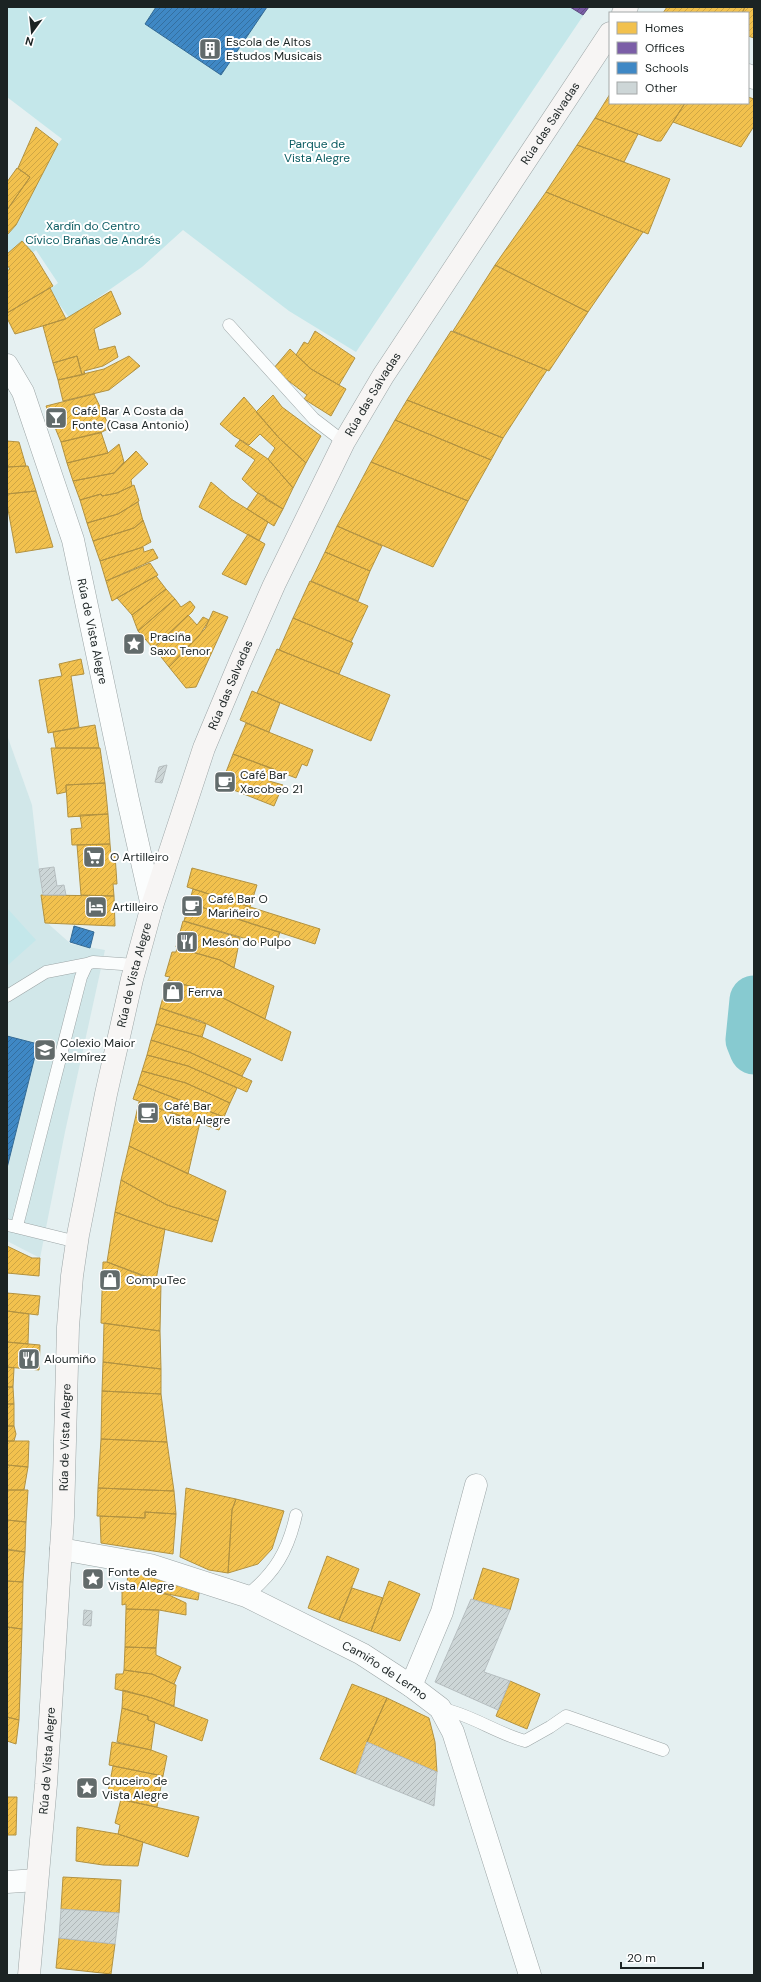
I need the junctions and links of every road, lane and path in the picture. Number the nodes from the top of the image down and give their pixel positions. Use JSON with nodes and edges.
{"nodes":[{"id":1,"x":609,"y":35,"type":"edge"},
{"id":2,"x":228,"y":325,"type":"dead end"},
{"id":3,"x":7,"y":365,"type":"edge"},
{"id":4,"x":344,"y":442,"type":"junction"},
{"id":5,"x":191,"y":786,"type":"joint"},
{"id":6,"x":152,"y":906,"type":"junction"},
{"id":7,"x":87,"y":964,"type":"junction"},
{"id":8,"x":136,"y":965,"type":"junction"},
{"id":9,"x":7,"y":996,"type":"edge"},
{"id":10,"x":11,"y":1226,"type":"edge"},
{"id":11,"x":77,"y":1242,"type":"junction"},
{"id":12,"x":476,"y":1485,"type":"dead end"},
{"id":13,"x":296,"y":1515,"type":"dead end"},
{"id":14,"x":61,"y":1549,"type":"junction"},
{"id":15,"x":246,"y":1596,"type":"junction"},
{"id":16,"x":411,"y":1686,"type":"junction"},
{"id":17,"x":440,"y":1708,"type":"junction"},
{"id":18,"x":663,"y":1750,"type":"dead end"},
{"id":19,"x":37,"y":1880,"type":"junction"},
{"id":20,"x":7,"y":1882,"type":"edge"},
{"id":21,"x":29,"y":1975,"type":"edge"},
{"id":22,"x":530,"y":1975,"type":"edge"}],
"edges":[{"from":1,"to":4,"type":"main road","name":"Rúa das Salvadas"},
{"from":2,"to":4,"type":"lane"},
{"from":3,"to":6,"type":"street","name":"Rúa de Vista Alegre"},
{"from":4,"to":5,"type":"main road","name":"Rúa das Salvadas"},
{"from":5,"to":6,"type":"main road","name":"Rúa de Vista Alegre"},
{"from":6,"to":8,"type":"main road","name":"Rúa de Vista Alegre"},
{"from":7,"to":8,"type":"lane"},
{"from":7,"to":9,"type":"lane"},
{"from":7,"to":10,"type":"lane"},
{"from":8,"to":11,"type":"main road","name":"Rúa de Vista Alegre"},
{"from":10,"to":11,"type":"lane"},
{"from":11,"to":14,"type":"main road","name":"Rúa de Vista Alegre"},
{"from":12,"to":16,"type":"street"},
{"from":13,"to":15,"type":"lane"},
{"from":14,"to":15,"type":"street","name":"Camiño de Lermo"},
{"from":14,"to":19,"type":"main road","name":"Rúa de Vista Alegre"},
{"from":15,"to":16,"type":"street","name":"Camiño de Lermo"},
{"from":16,"to":17,"type":"street","name":"Camiño de Lermo"},
{"from":17,"to":18,"type":"lane"},
{"from":17,"to":22,"type":"street","name":"Camiño de Lermo"},
{"from":19,"to":20,"type":"street"},
{"from":19,"to":21,"type":"main road","name":"Rúa de Vista Alegre"}]}
